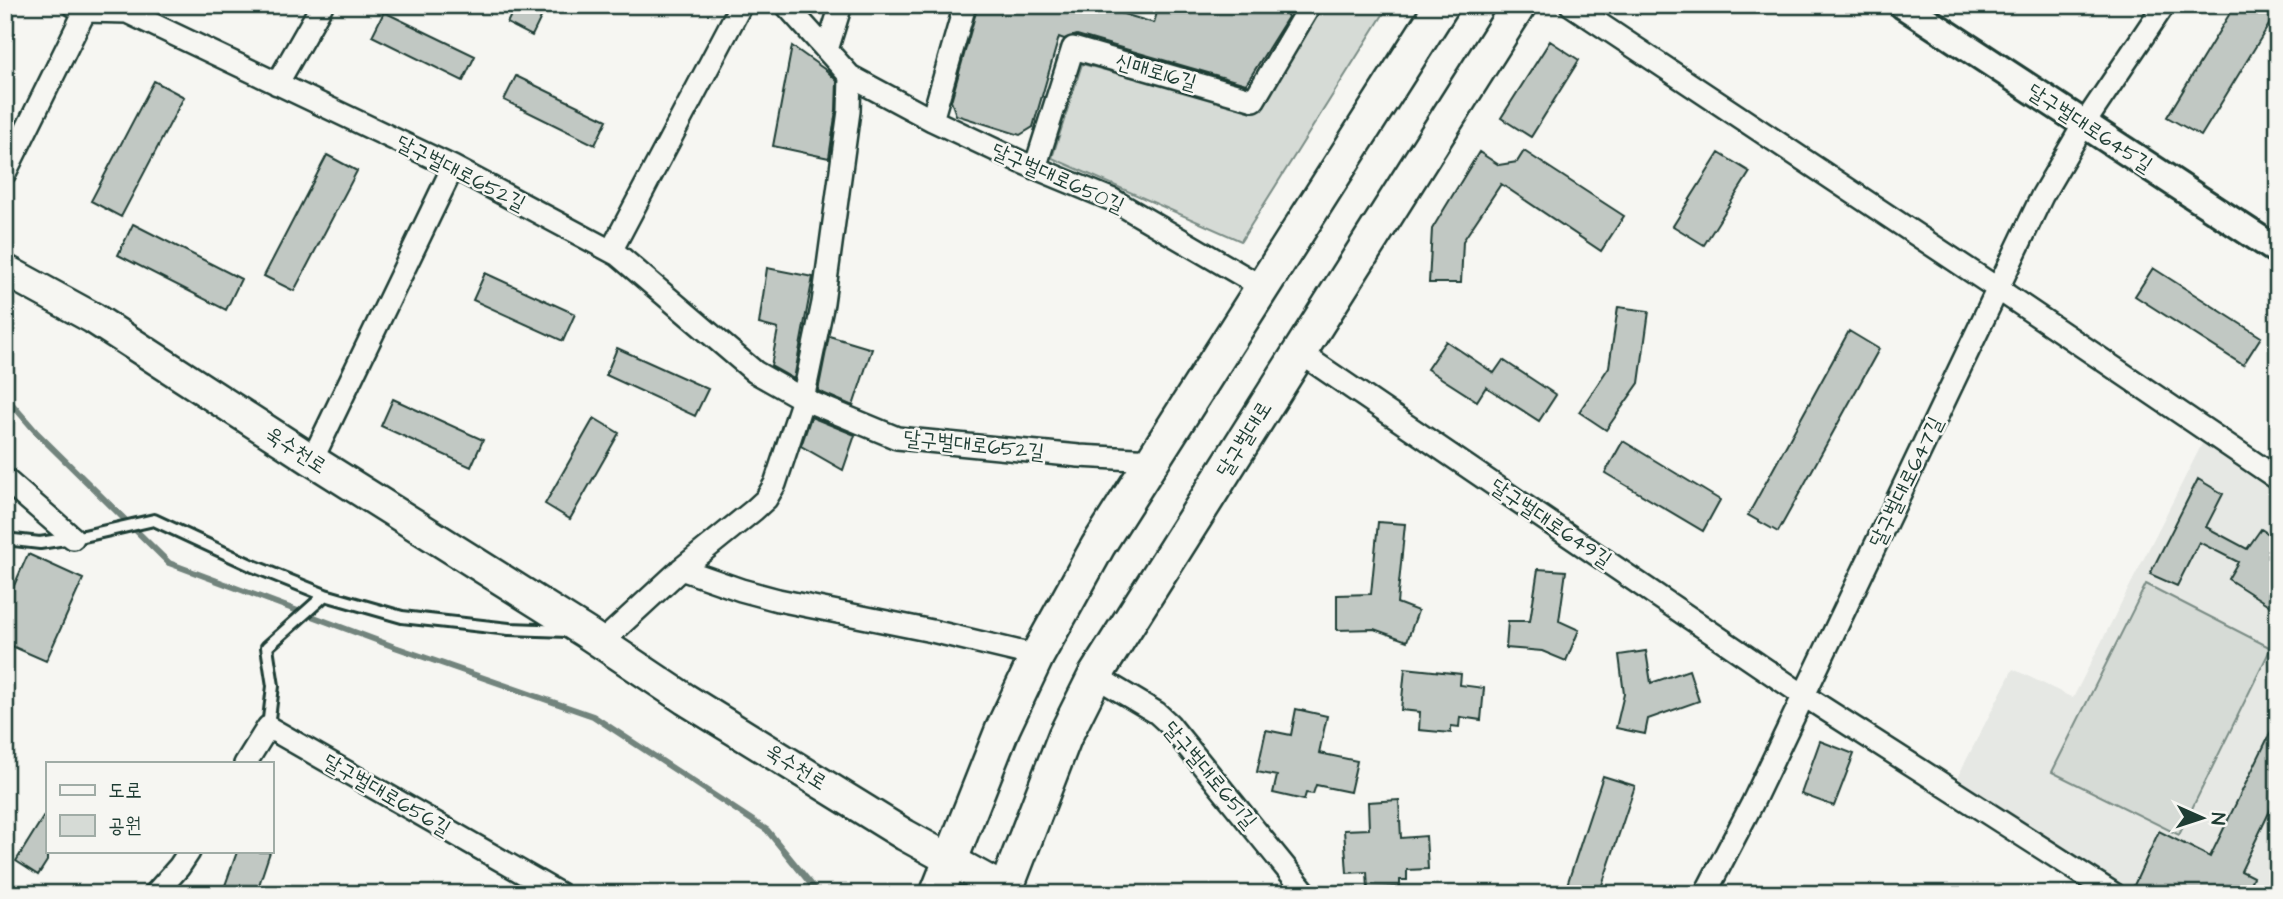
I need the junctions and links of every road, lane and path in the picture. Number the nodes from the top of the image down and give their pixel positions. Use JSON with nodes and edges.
{"nodes":[{"id":1,"x":322,"y":5,"type":"edge"},
{"id":2,"x":741,"y":5,"type":"edge"},
{"id":3,"x":786,"y":5,"type":"edge"},
{"id":4,"x":841,"y":5,"type":"edge"},
{"id":5,"x":965,"y":5,"type":"edge"},
{"id":6,"x":1310,"y":5,"type":"edge"},
{"id":7,"x":1442,"y":5,"type":"edge"},
{"id":8,"x":1519,"y":5,"type":"edge"},
{"id":9,"x":1572,"y":5,"type":"edge"},
{"id":10,"x":1903,"y":5,"type":"edge"},
{"id":11,"x":2164,"y":5,"type":"edge"},
{"id":12,"x":79,"y":8,"type":"edge"},
{"id":13,"x":827,"y":50,"type":"junction"},
{"id":14,"x":850,"y":76,"type":"junction"},
{"id":15,"x":277,"y":84,"type":"junction"},
{"id":16,"x":932,"y":120,"type":"junction"},
{"id":17,"x":2084,"y":124,"type":"junction"},
{"id":18,"x":453,"y":167,"type":"junction"},
{"id":19,"x":1035,"y":168,"type":"junction"},
{"id":20,"x":5,"y":173,"type":"edge"},
{"id":21,"x":611,"y":251,"type":"junction"},
{"id":22,"x":2278,"y":251,"type":"edge"},
{"id":23,"x":5,"y":270,"type":"edge"},
{"id":24,"x":1262,"y":288,"type":"junction"},
{"id":25,"x":1998,"y":289,"type":"junction"},
{"id":26,"x":1299,"y":352,"type":"junction"},
{"id":27,"x":803,"y":399,"type":"junction"},
{"id":28,"x":312,"y":460,"type":"junction"},
{"id":29,"x":1153,"y":460,"type":"junction"},
{"id":30,"x":5,"y":479,"type":"edge"},
{"id":31,"x":2278,"y":479,"type":"edge"},
{"id":32,"x":5,"y":538,"type":"edge"},
{"id":33,"x":73,"y":538,"type":"junction"},
{"id":34,"x":681,"y":569,"type":"junction"},
{"id":35,"x":325,"y":595,"type":"junction"},
{"id":36,"x":593,"y":637,"type":"junction"},
{"id":37,"x":1037,"y":656,"type":"junction"},
{"id":38,"x":1095,"y":676,"type":"junction"},
{"id":39,"x":1804,"y":695,"type":"junction"},
{"id":40,"x":268,"y":727,"type":"junction"},
{"id":41,"x":246,"y":762,"type":"edge"},
{"id":42,"x":188,"y":853,"type":"edge"},
{"id":43,"x":950,"y":860,"type":"junction"},
{"id":44,"x":548,"y":891,"type":"edge"},
{"id":45,"x":1007,"y":893,"type":"edge"},
{"id":46,"x":155,"y":894,"type":"edge"},
{"id":47,"x":937,"y":894,"type":"edge"},
{"id":48,"x":1307,"y":894,"type":"edge"},
{"id":49,"x":1705,"y":894,"type":"edge"},
{"id":50,"x":2114,"y":894,"type":"edge"}],
"edges":[{"from":1,"to":15,"type":"street"},
{"from":2,"to":21,"type":"street"},
{"from":3,"to":13,"type":"street","name":"달구벌대로650길"},
{"from":4,"to":13,"type":"street"},
{"from":5,"to":16,"type":"street"},
{"from":6,"to":19,"type":"street","name":"신매로16길"},
{"from":7,"to":24,"type":"main road"},
{"from":8,"to":26,"type":"main road","name":"달구벌대로"},
{"from":9,"to":25,"type":"street"},
{"from":10,"to":17,"type":"street","name":"달구벌대로645길"},
{"from":11,"to":17,"type":"street","name":"달구벌대로647길"},
{"from":12,"to":15,"type":"street","name":"달구벌대로652길"},
{"from":12,"to":20,"type":"street","name":"달구벌대로652길"},
{"from":13,"to":14,"type":"street","name":"달구벌대로650길"},
{"from":14,"to":16,"type":"street","name":"달구벌대로650길"},
{"from":14,"to":27,"type":"street"},
{"from":15,"to":18,"type":"street","name":"달구벌대로652길"},
{"from":16,"to":19,"type":"street","name":"달구벌대로650길"},
{"from":17,"to":22,"type":"street","name":"달구벌대로645길"},
{"from":17,"to":25,"type":"street","name":"달구벌대로647길"},
{"from":18,"to":21,"type":"street","name":"달구벌대로652길"},
{"from":18,"to":28,"type":"street"},
{"from":19,"to":24,"type":"street","name":"달구벌대로650길"},
{"from":21,"to":27,"type":"street","name":"달구벌대로652길"},
{"from":23,"to":28,"type":"main road","name":"욱수천로"},
{"from":24,"to":29,"type":"main road"},
{"from":25,"to":31,"type":"street"},
{"from":25,"to":39,"type":"street","name":"달구벌대로647길"},
{"from":26,"to":38,"type":"main road","name":"달구벌대로"},
{"from":26,"to":39,"type":"street","name":"달구벌대로649길"},
{"from":27,"to":29,"type":"street","name":"달구벌대로652길"},
{"from":27,"to":34,"type":"street"},
{"from":28,"to":36,"type":"main road","name":"욱수천로"},
{"from":29,"to":37,"type":"main road"},
{"from":30,"to":33,"type":"street"},
{"from":32,"to":33,"type":"lane"},
{"from":33,"to":35,"type":"lane"},
{"from":34,"to":36,"type":"street"},
{"from":34,"to":37,"type":"street"},
{"from":35,"to":36,"type":"lane"},
{"from":35,"to":40,"type":"lane"},
{"from":36,"to":43,"type":"main road","name":"욱수천로"},
{"from":37,"to":43,"type":"main road"},
{"from":38,"to":45,"type":"main road","name":"달구벌대로"},
{"from":38,"to":48,"type":"street","name":"달구벌대로651길"},
{"from":39,"to":49,"type":"street"},
{"from":39,"to":50,"type":"street","name":"달구벌대로649길"},
{"from":40,"to":41,"type":"street"},
{"from":40,"to":44,"type":"street","name":"달구벌대로656길"},
{"from":42,"to":46,"type":"street"},
{"from":43,"to":45,"type":"main road","name":"욱수천로"},
{"from":43,"to":47,"type":"main road"}]}
